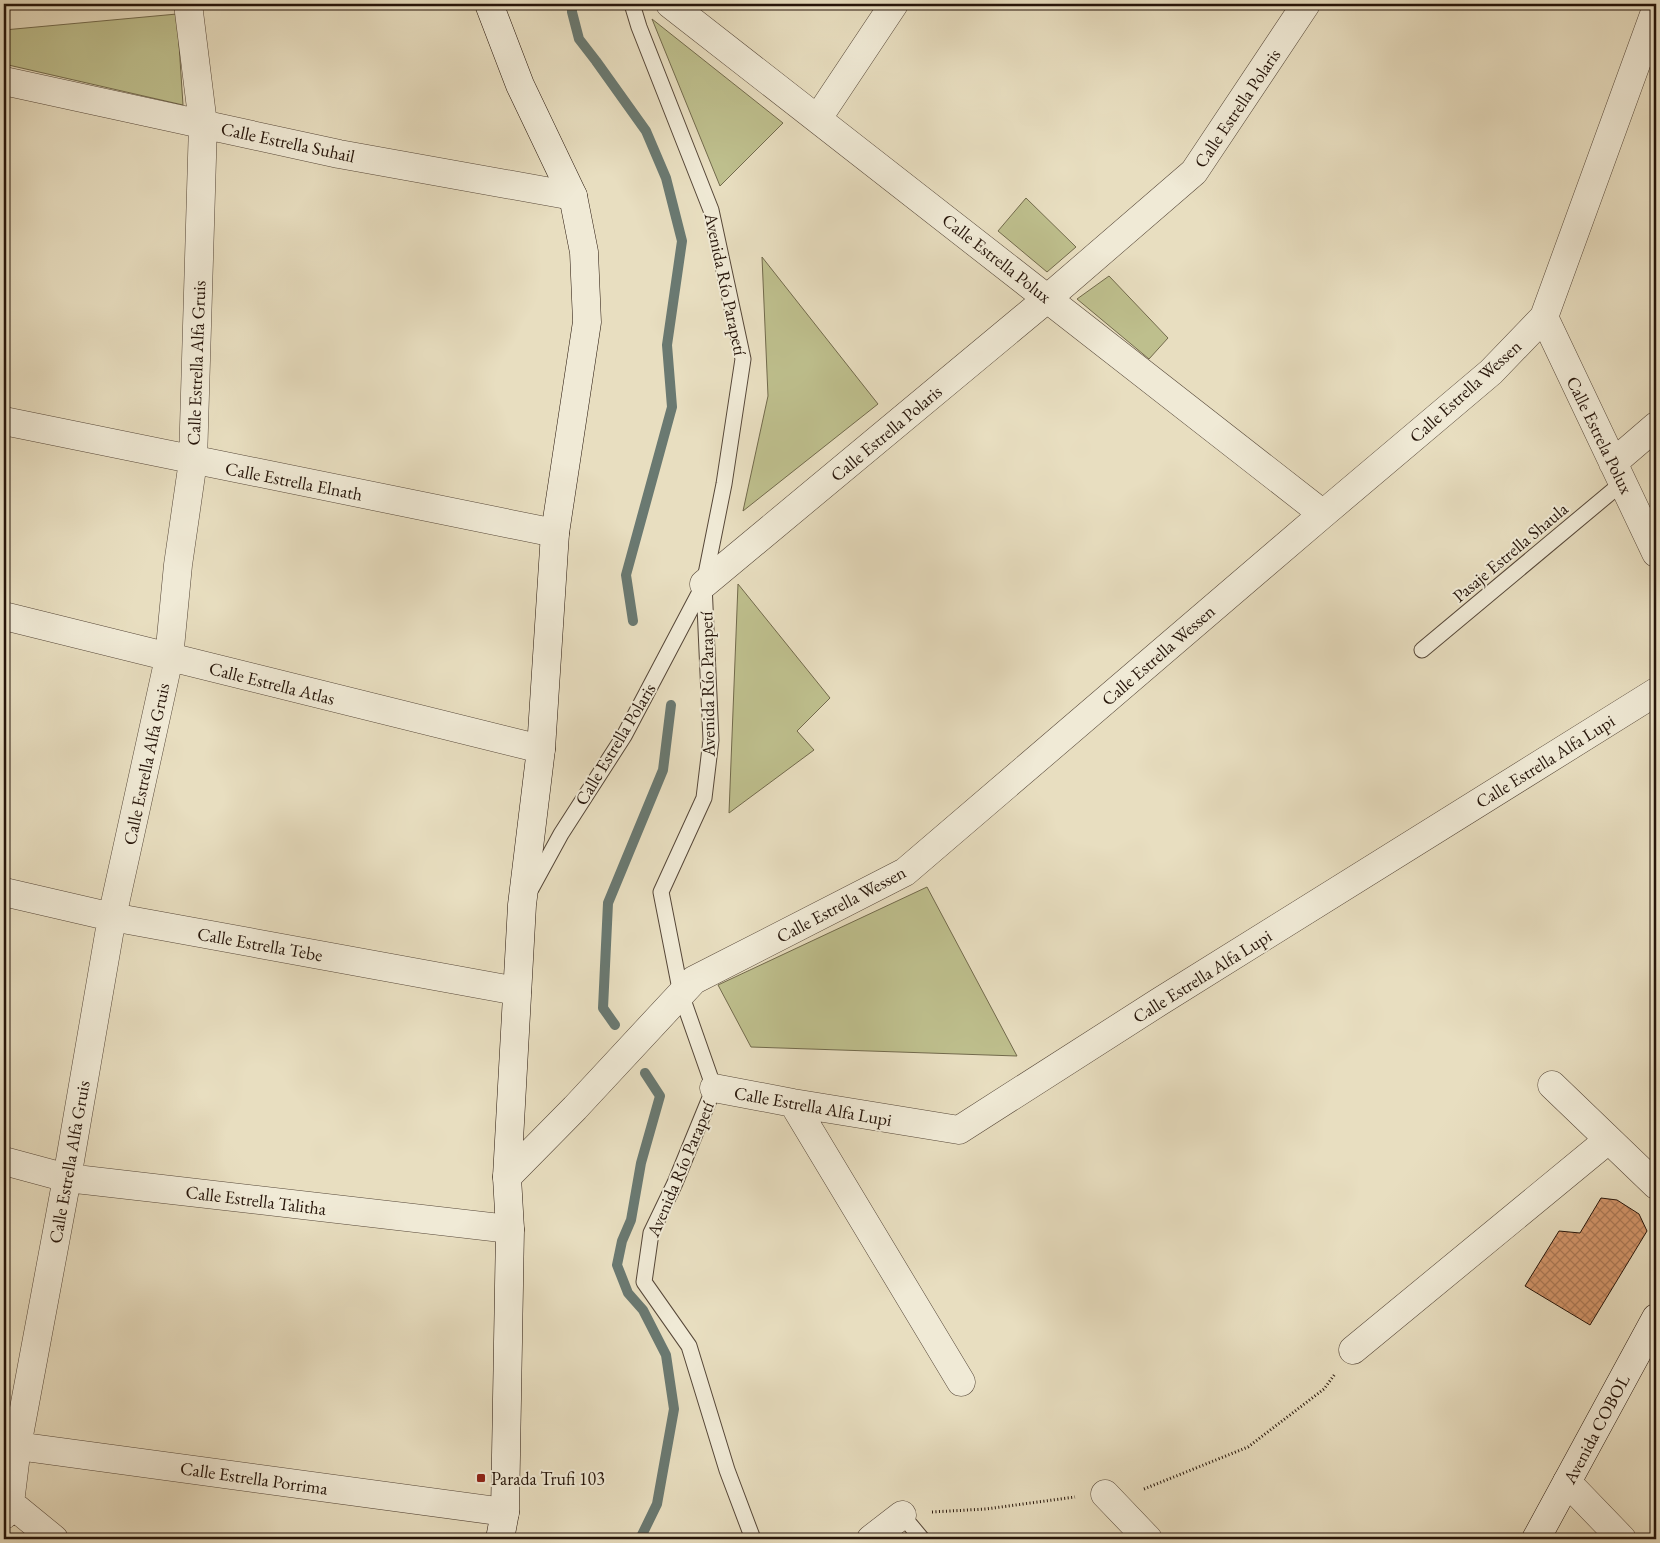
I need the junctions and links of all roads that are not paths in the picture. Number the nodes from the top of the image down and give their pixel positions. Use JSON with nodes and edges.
{"nodes":[{"id":1,"x":188,"y":4,"type":"edge"},
{"id":2,"x":489,"y":4,"type":"edge"},
{"id":3,"x":632,"y":4,"type":"edge"},
{"id":4,"x":670,"y":4,"type":"edge"},
{"id":5,"x":894,"y":4,"type":"edge"},
{"id":6,"x":1306,"y":4,"type":"edge"},
{"id":7,"x":1656,"y":8,"type":"edge"},
{"id":8,"x":4,"y":81,"type":"edge"},
{"id":9,"x":818,"y":118,"type":"junction"},
{"id":10,"x":203,"y":124,"type":"junction"},
{"id":11,"x":573,"y":196,"type":"junction"},
{"id":12,"x":1048,"y":298,"type":"junction"},
{"id":13,"x":1544,"y":317,"type":"junction"},
{"id":14,"x":4,"y":421,"type":"edge"},
{"id":15,"x":1656,"y":426,"type":"edge"},
{"id":16,"x":193,"y":461,"type":"junction"},
{"id":17,"x":1618,"y":473,"type":"junction"},
{"id":18,"x":1323,"y":514,"type":"junction"},
{"id":19,"x":554,"y":533,"type":"junction"},
{"id":20,"x":1656,"y":553,"type":"edge"},
{"id":21,"x":704,"y":584,"type":"junction"},
{"id":22,"x":4,"y":616,"type":"edge"},
{"id":23,"x":1422,"y":650,"type":"dead end"},
{"id":24,"x":169,"y":658,"type":"junction"},
{"id":25,"x":1656,"y":692,"type":"edge"},
{"id":26,"x":540,"y":749,"type":"junction"},
{"id":27,"x":4,"y":892,"type":"edge"},
{"id":28,"x":522,"y":905,"type":"junction"},
{"id":29,"x":112,"y":917,"type":"junction"},
{"id":30,"x":517,"y":991,"type":"junction"},
{"id":31,"x":681,"y":994,"type":"junction"},
{"id":32,"x":1552,"y":1085,"type":"dead end"},
{"id":33,"x":714,"y":1088,"type":"junction"},
{"id":34,"x":792,"y":1104,"type":"junction"},
{"id":35,"x":1608,"y":1140,"type":"junction"},
{"id":36,"x":4,"y":1161,"type":"edge"},
{"id":37,"x":507,"y":1177,"type":"junction"},
{"id":38,"x":67,"y":1178,"type":"junction"},
{"id":39,"x":1656,"y":1185,"type":"edge"},
{"id":40,"x":510,"y":1230,"type":"junction"},
{"id":41,"x":1656,"y":1318,"type":"edge"},
{"id":42,"x":1353,"y":1350,"type":"road end"},
{"id":43,"x":961,"y":1382,"type":"dead end"},
{"id":44,"x":10,"y":1444,"type":"edge"},
{"id":45,"x":1567,"y":1482,"type":"junction"},
{"id":46,"x":1105,"y":1494,"type":"road end"},
{"id":47,"x":7,"y":1509,"type":"edge"},
{"id":48,"x":505,"y":1512,"type":"junction"},
{"id":49,"x":902,"y":1515,"type":"joint"},
{"id":50,"x":54,"y":1539,"type":"edge"},
{"id":51,"x":500,"y":1539,"type":"edge"},
{"id":52,"x":753,"y":1539,"type":"edge"},
{"id":53,"x":871,"y":1539,"type":"edge"},
{"id":54,"x":922,"y":1539,"type":"edge"},
{"id":55,"x":1148,"y":1539,"type":"edge"},
{"id":56,"x":1536,"y":1539,"type":"edge"},
{"id":57,"x":1622,"y":1539,"type":"edge"}],
"edges":[{"from":1,"to":10,"type":"street","name":"Calle Estrella Alfa Gruis"},
{"from":2,"to":11,"type":"street"},
{"from":3,"to":21,"type":"lane","name":"Avenida Río Parapetí"},
{"from":4,"to":9,"type":"street","name":"Calle Estrella Polux"},
{"from":5,"to":9,"type":"street"},
{"from":6,"to":12,"type":"street","name":"Calle Estrella Polaris"},
{"from":7,"to":13,"type":"street","name":"Calle Estrella Wessen"},
{"from":8,"to":10,"type":"street","name":"Calle Estrella Suhail"},
{"from":9,"to":12,"type":"street","name":"Calle Estrella Polux"},
{"from":10,"to":11,"type":"street","name":"Calle Estrella Suhail"},
{"from":10,"to":16,"type":"street","name":"Calle Estrella Alfa Gruis"},
{"from":11,"to":19,"type":"street"},
{"from":12,"to":18,"type":"street","name":"Calle Estrella Polux"},
{"from":12,"to":21,"type":"street","name":"Calle Estrella Polaris"},
{"from":13,"to":17,"type":"street","name":"Calle Estrela Polux"},
{"from":13,"to":18,"type":"street","name":"Calle Estrella Wessen"},
{"from":14,"to":16,"type":"street","name":"Calle Estrella Elnath"},
{"from":15,"to":17,"type":"street"},
{"from":16,"to":19,"type":"street","name":"Calle Estrella Elnath"},
{"from":16,"to":24,"type":"street","name":"Calle Estrella Alfa Gruis"},
{"from":17,"to":20,"type":"street","name":"Calle Estrela Polux"},
{"from":17,"to":23,"type":"lane","name":"Pasaje Estrella Shaula"},
{"from":18,"to":31,"type":"street","name":"Calle Estrella Wessen"},
{"from":19,"to":26,"type":"street"},
{"from":21,"to":28,"type":"lane","name":"Calle Estrella Polaris"},
{"from":21,"to":31,"type":"lane","name":"Avenida Río Parapetí"},
{"from":22,"to":24,"type":"street","name":"Calle Estrella Atlas"},
{"from":24,"to":26,"type":"street","name":"Calle Estrella Atlas"},
{"from":24,"to":29,"type":"street","name":"Calle Estrella Alfa Gruis"},
{"from":25,"to":34,"type":"street","name":"Calle Estrella Alfa Lupi"},
{"from":26,"to":28,"type":"street"},
{"from":27,"to":29,"type":"street","name":"Calle Estrella Tebe"},
{"from":28,"to":30,"type":"street"},
{"from":29,"to":30,"type":"street","name":"Calle Estrella Tebe"},
{"from":29,"to":38,"type":"street","name":"Calle Estrella Alfa Gruis"},
{"from":30,"to":37,"type":"street"},
{"from":31,"to":33,"type":"lane","name":"Avenida Río Parapetí"},
{"from":31,"to":37,"type":"street","name":"Calle Estrella Wessen"},
{"from":32,"to":35,"type":"street"},
{"from":33,"to":34,"type":"street","name":"Calle Estrella Alfa Lupi"},
{"from":33,"to":52,"type":"lane","name":"Avenida Río Parapetí"},
{"from":34,"to":43,"type":"street"},
{"from":35,"to":39,"type":"street"},
{"from":35,"to":42,"type":"street"},
{"from":36,"to":38,"type":"street","name":"Calle Estrella Talitha"},
{"from":37,"to":40,"type":"street"},
{"from":38,"to":40,"type":"street","name":"Calle Estrella Talitha"},
{"from":38,"to":44,"type":"street","name":"Calle Estrella Alfa Gruis"},
{"from":40,"to":48,"type":"street"},
{"from":41,"to":45,"type":"street","name":"Avenida COBOL"},
{"from":44,"to":47,"type":"street","name":"Calle Estrella Alfa Gruis"},
{"from":44,"to":48,"type":"street","name":"Calle Estrella Porrima"},
{"from":45,"to":56,"type":"street","name":"Avenida COBOL"},
{"from":45,"to":57,"type":"street"},
{"from":46,"to":55,"type":"street"},
{"from":47,"to":50,"type":"street"},
{"from":48,"to":51,"type":"street"},
{"from":49,"to":53,"type":"street"},
{"from":49,"to":54,"type":"lane"}]}
